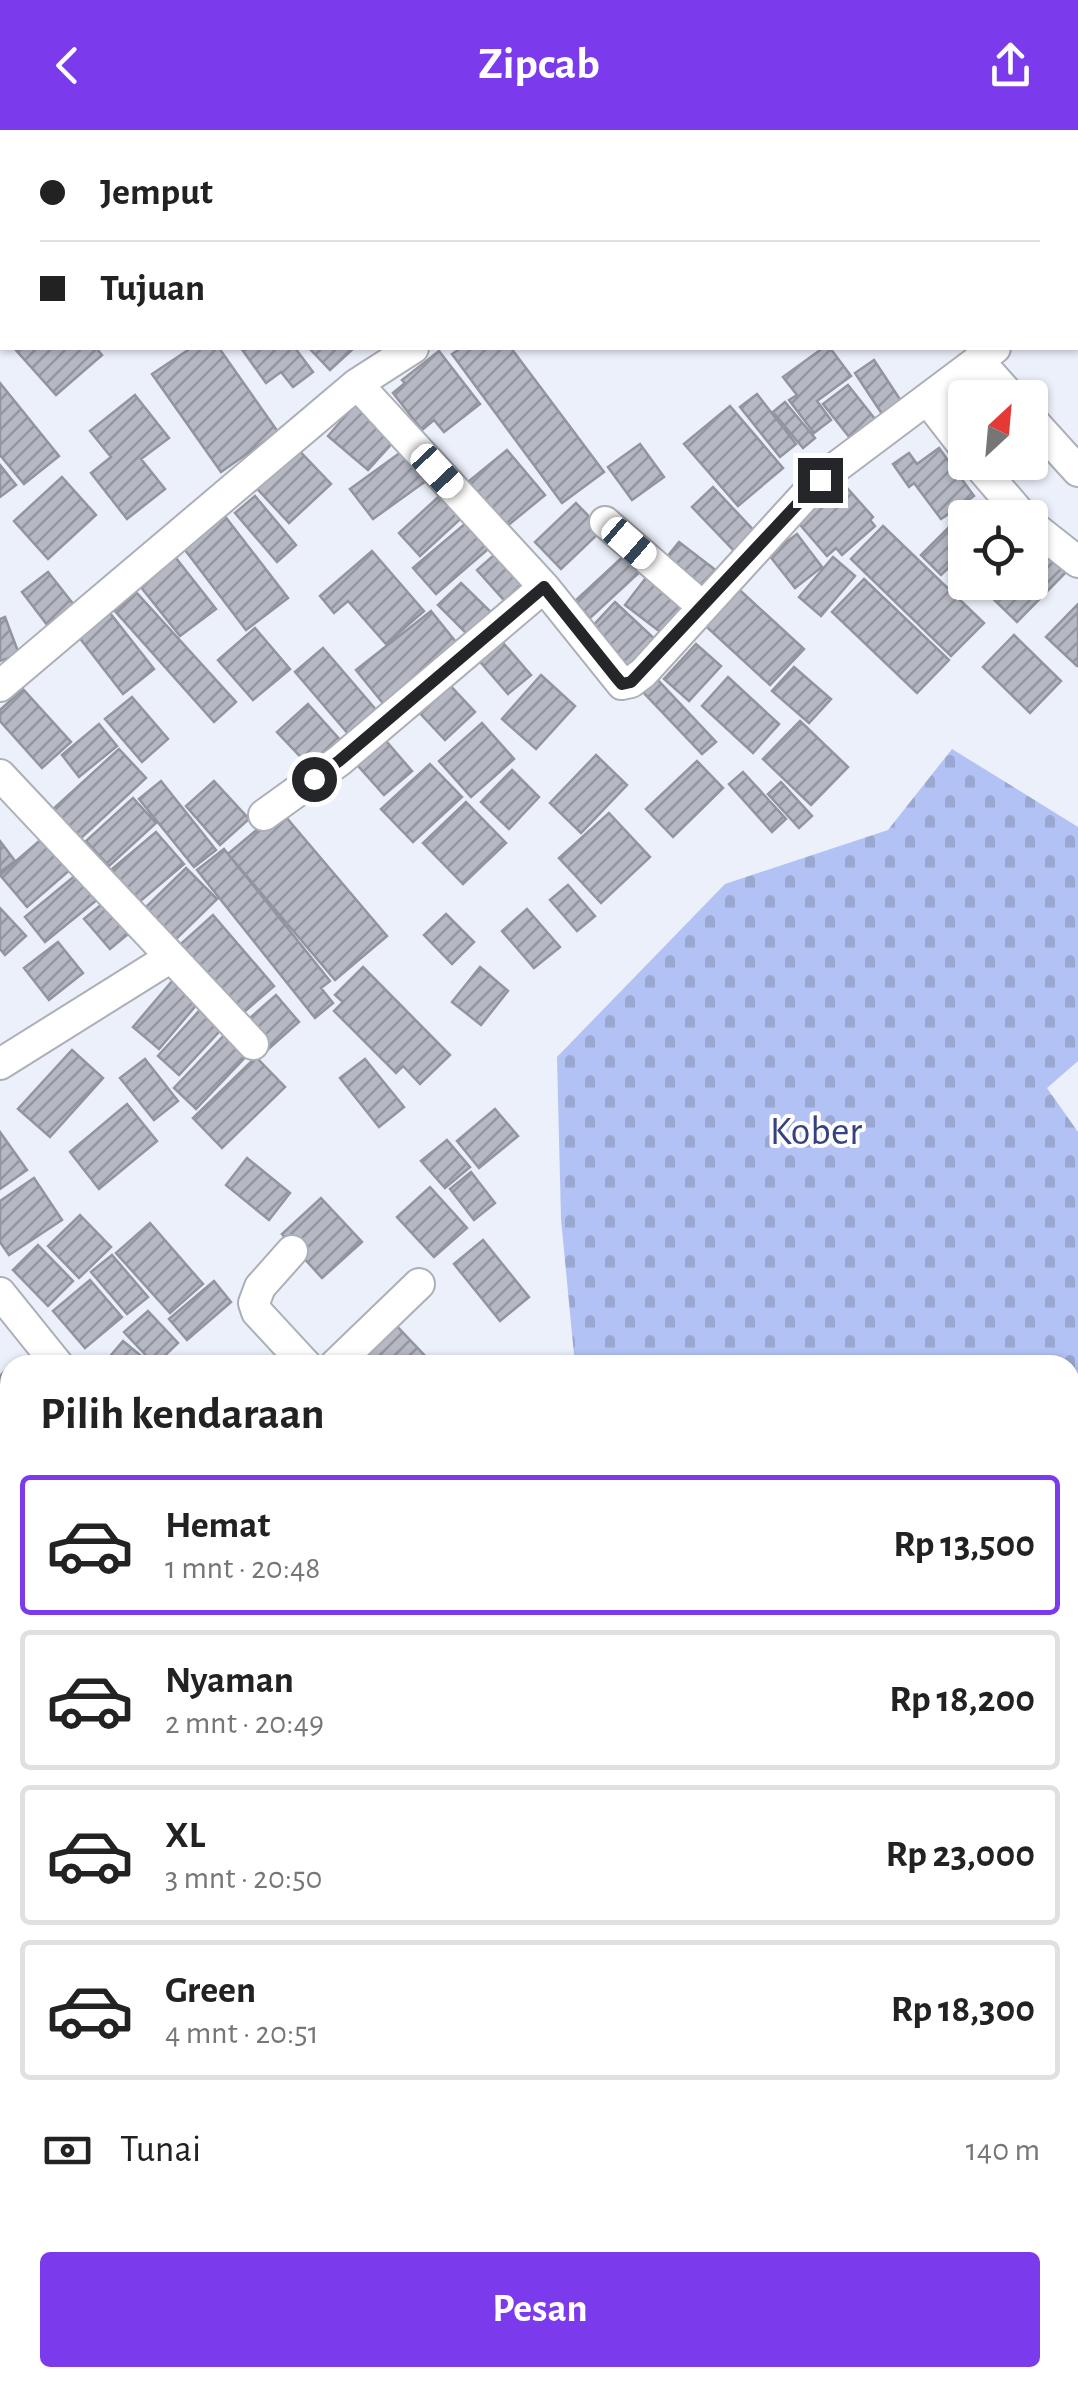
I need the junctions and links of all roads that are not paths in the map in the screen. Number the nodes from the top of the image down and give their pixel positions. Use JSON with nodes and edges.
{"nodes":[{"id":1,"x":410,"y":350,"type":"edge"},
{"id":2,"x":987,"y":354,"type":"edge"},
{"id":3,"x":1002,"y":380,"type":"edge"},
{"id":4,"x":357,"y":384,"type":"junction"},
{"id":5,"x":926,"y":398,"type":"junction"},
{"id":6,"x":948,"y":426,"type":"edge"},
{"id":7,"x":1048,"y":438,"type":"edge"},
{"id":8,"x":1078,"y":471,"type":"edge"},
{"id":9,"x":991,"y":480,"type":"edge"},
{"id":10,"x":1009,"y":500,"type":"edge"},
{"id":11,"x":605,"y":522,"type":"dead end"},
{"id":12,"x":1048,"y":538,"type":"edge"},
{"id":13,"x":1078,"y":562,"type":"edge"},
{"id":14,"x":544,"y":587,"type":"junction"},
{"id":15,"x":703,"y":607,"type":"junction"},
{"id":16,"x":0,"y":686,"type":"edge"},
{"id":17,"x":0,"y":775,"type":"edge"},
{"id":18,"x":264,"y":815,"type":"dead end"},
{"id":19,"x":170,"y":958,"type":"junction"},
{"id":20,"x":254,"y":1044,"type":"dead end"},
{"id":21,"x":0,"y":1064,"type":"edge"},
{"id":22,"x":292,"y":1251,"type":"dead end"},
{"id":23,"x":420,"y":1284,"type":"dead end"},
{"id":24,"x":0,"y":1293,"type":"edge"},
{"id":25,"x":50,"y":1355,"type":"edge"},
{"id":26,"x":297,"y":1355,"type":"edge"},
{"id":27,"x":345,"y":1355,"type":"edge"}],
"edges":[{"from":1,"to":4,"type":"street"},
{"from":2,"to":3,"type":"street"},
{"from":2,"to":5,"type":"street"},
{"from":4,"to":14,"type":"street"},
{"from":4,"to":16,"type":"street"},
{"from":5,"to":6,"type":"street"},
{"from":5,"to":15,"type":"street"},
{"from":7,"to":8,"type":"street"},
{"from":9,"to":10,"type":"street"},
{"from":11,"to":15,"type":"street"},
{"from":12,"to":13,"type":"street"},
{"from":14,"to":15,"type":"street"},
{"from":14,"to":18,"type":"street"},
{"from":17,"to":19,"type":"street"},
{"from":19,"to":20,"type":"street"},
{"from":19,"to":21,"type":"street"},
{"from":22,"to":26,"type":"street"},
{"from":23,"to":27,"type":"street"},
{"from":24,"to":25,"type":"street"}]}
